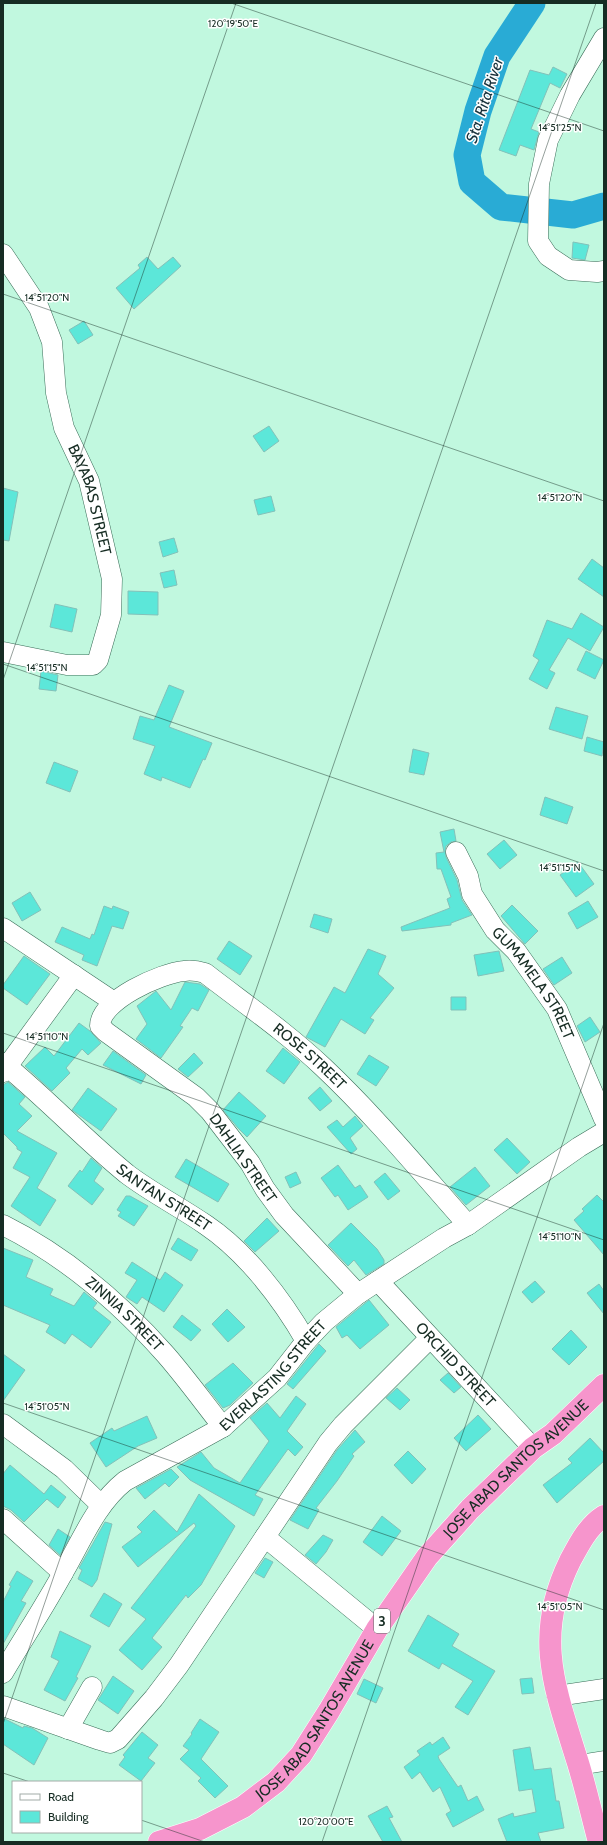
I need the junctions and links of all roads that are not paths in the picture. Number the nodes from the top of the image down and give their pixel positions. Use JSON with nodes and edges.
{"nodes":[{"id":1,"x":604,"y":38,"type":"edge"},
{"id":2,"x":3,"y":254,"type":"edge"},
{"id":3,"x":604,"y":271,"type":"edge"},
{"id":4,"x":3,"y":652,"type":"edge"},
{"id":5,"x":456,"y":852,"type":"dead end"},
{"id":6,"x":3,"y":928,"type":"edge"},
{"id":7,"x":74,"y":975,"type":"junction"},
{"id":8,"x":114,"y":1002,"type":"junction"},
{"id":9,"x":4,"y":1067,"type":"edge"},
{"id":10,"x":604,"y":1119,"type":"edge"},
{"id":11,"x":604,"y":1132,"type":"edge"},
{"id":12,"x":468,"y":1225,"type":"junction"},
{"id":13,"x":3,"y":1226,"type":"edge"},
{"id":14,"x":378,"y":1281,"type":"junction"},
{"id":15,"x":358,"y":1294,"type":"junction"},
{"id":16,"x":430,"y":1338,"type":"junction"},
{"id":17,"x":306,"y":1341,"type":"junction"},
{"id":18,"x":604,"y":1385,"type":"edge"},
{"id":19,"x":3,"y":1424,"type":"edge"},
{"id":20,"x":223,"y":1427,"type":"junction"},
{"id":21,"x":534,"y":1448,"type":"junction"},
{"id":22,"x":101,"y":1505,"type":"junction"},
{"id":23,"x":604,"y":1516,"type":"edge"},
{"id":24,"x":3,"y":1519,"type":"edge"},
{"id":25,"x":265,"y":1537,"type":"junction"},
{"id":26,"x":64,"y":1572,"type":"junction"},
{"id":27,"x":377,"y":1628,"type":"junction"},
{"id":28,"x":3,"y":1673,"type":"edge"},
{"id":29,"x":92,"y":1687,"type":"dead end"},
{"id":30,"x":604,"y":1689,"type":"edge"},
{"id":31,"x":557,"y":1696,"type":"junction"},
{"id":32,"x":3,"y":1706,"type":"edge"},
{"id":33,"x":68,"y":1729,"type":"junction"},
{"id":34,"x":604,"y":1761,"type":"edge"},
{"id":35,"x":579,"y":1766,"type":"junction"},
{"id":36,"x":159,"y":1842,"type":"edge"},
{"id":37,"x":600,"y":1842,"type":"edge"}],
"edges":[{"from":1,"to":3,"type":"street"},
{"from":2,"to":4,"type":"street","name":"BAYABAS STREET"},
{"from":5,"to":10,"type":"street","name":"GUMAMELA STREET"},
{"from":6,"to":7,"type":"street"},
{"from":7,"to":8,"type":"street"},
{"from":7,"to":9,"type":"street"},
{"from":8,"to":12,"type":"street","name":"ROSE STREET"},
{"from":8,"to":15,"type":"street","name":"DAHLIA STREET"},
{"from":9,"to":17,"type":"street","name":"SANTAN STREET"},
{"from":11,"to":12,"type":"street","name":"EVERLASTING STREET"},
{"from":12,"to":14,"type":"street","name":"EVERLASTING STREET"},
{"from":13,"to":20,"type":"street","name":"ZINNIA STREET"},
{"from":14,"to":15,"type":"street","name":"EVERLASTING STREET"},
{"from":14,"to":16,"type":"street","name":"ORCHID STREET"},
{"from":15,"to":17,"type":"street","name":"EVERLASTING STREET"},
{"from":16,"to":21,"type":"street","name":"ORCHID STREET"},
{"from":16,"to":25,"type":"street"},
{"from":17,"to":20,"type":"street","name":"EVERLASTING STREET"},
{"from":18,"to":21,"type":"highway","name":"JOSE ABAD SANTOS AVENUE","number":"3"},
{"from":19,"to":22,"type":"street"},
{"from":20,"to":22,"type":"street","name":"EVERLASTING STREET"},
{"from":21,"to":27,"type":"highway","name":"JOSE ABAD SANTOS AVENUE","number":"3"},
{"from":22,"to":26,"type":"street","name":"EVERLASTING STREET"},
{"from":23,"to":31,"type":"highway"},
{"from":24,"to":26,"type":"street"},
{"from":25,"to":27,"type":"street"},
{"from":25,"to":33,"type":"street"},
{"from":26,"to":28,"type":"street","name":"EVERLASTING STREET"},
{"from":27,"to":36,"type":"highway","name":"JOSE ABAD SANTOS AVENUE","number":"3"},
{"from":29,"to":33,"type":"street"},
{"from":30,"to":31,"type":"street"},
{"from":31,"to":35,"type":"highway"},
{"from":32,"to":33,"type":"street"},
{"from":34,"to":35,"type":"street"},
{"from":35,"to":37,"type":"highway"}]}
